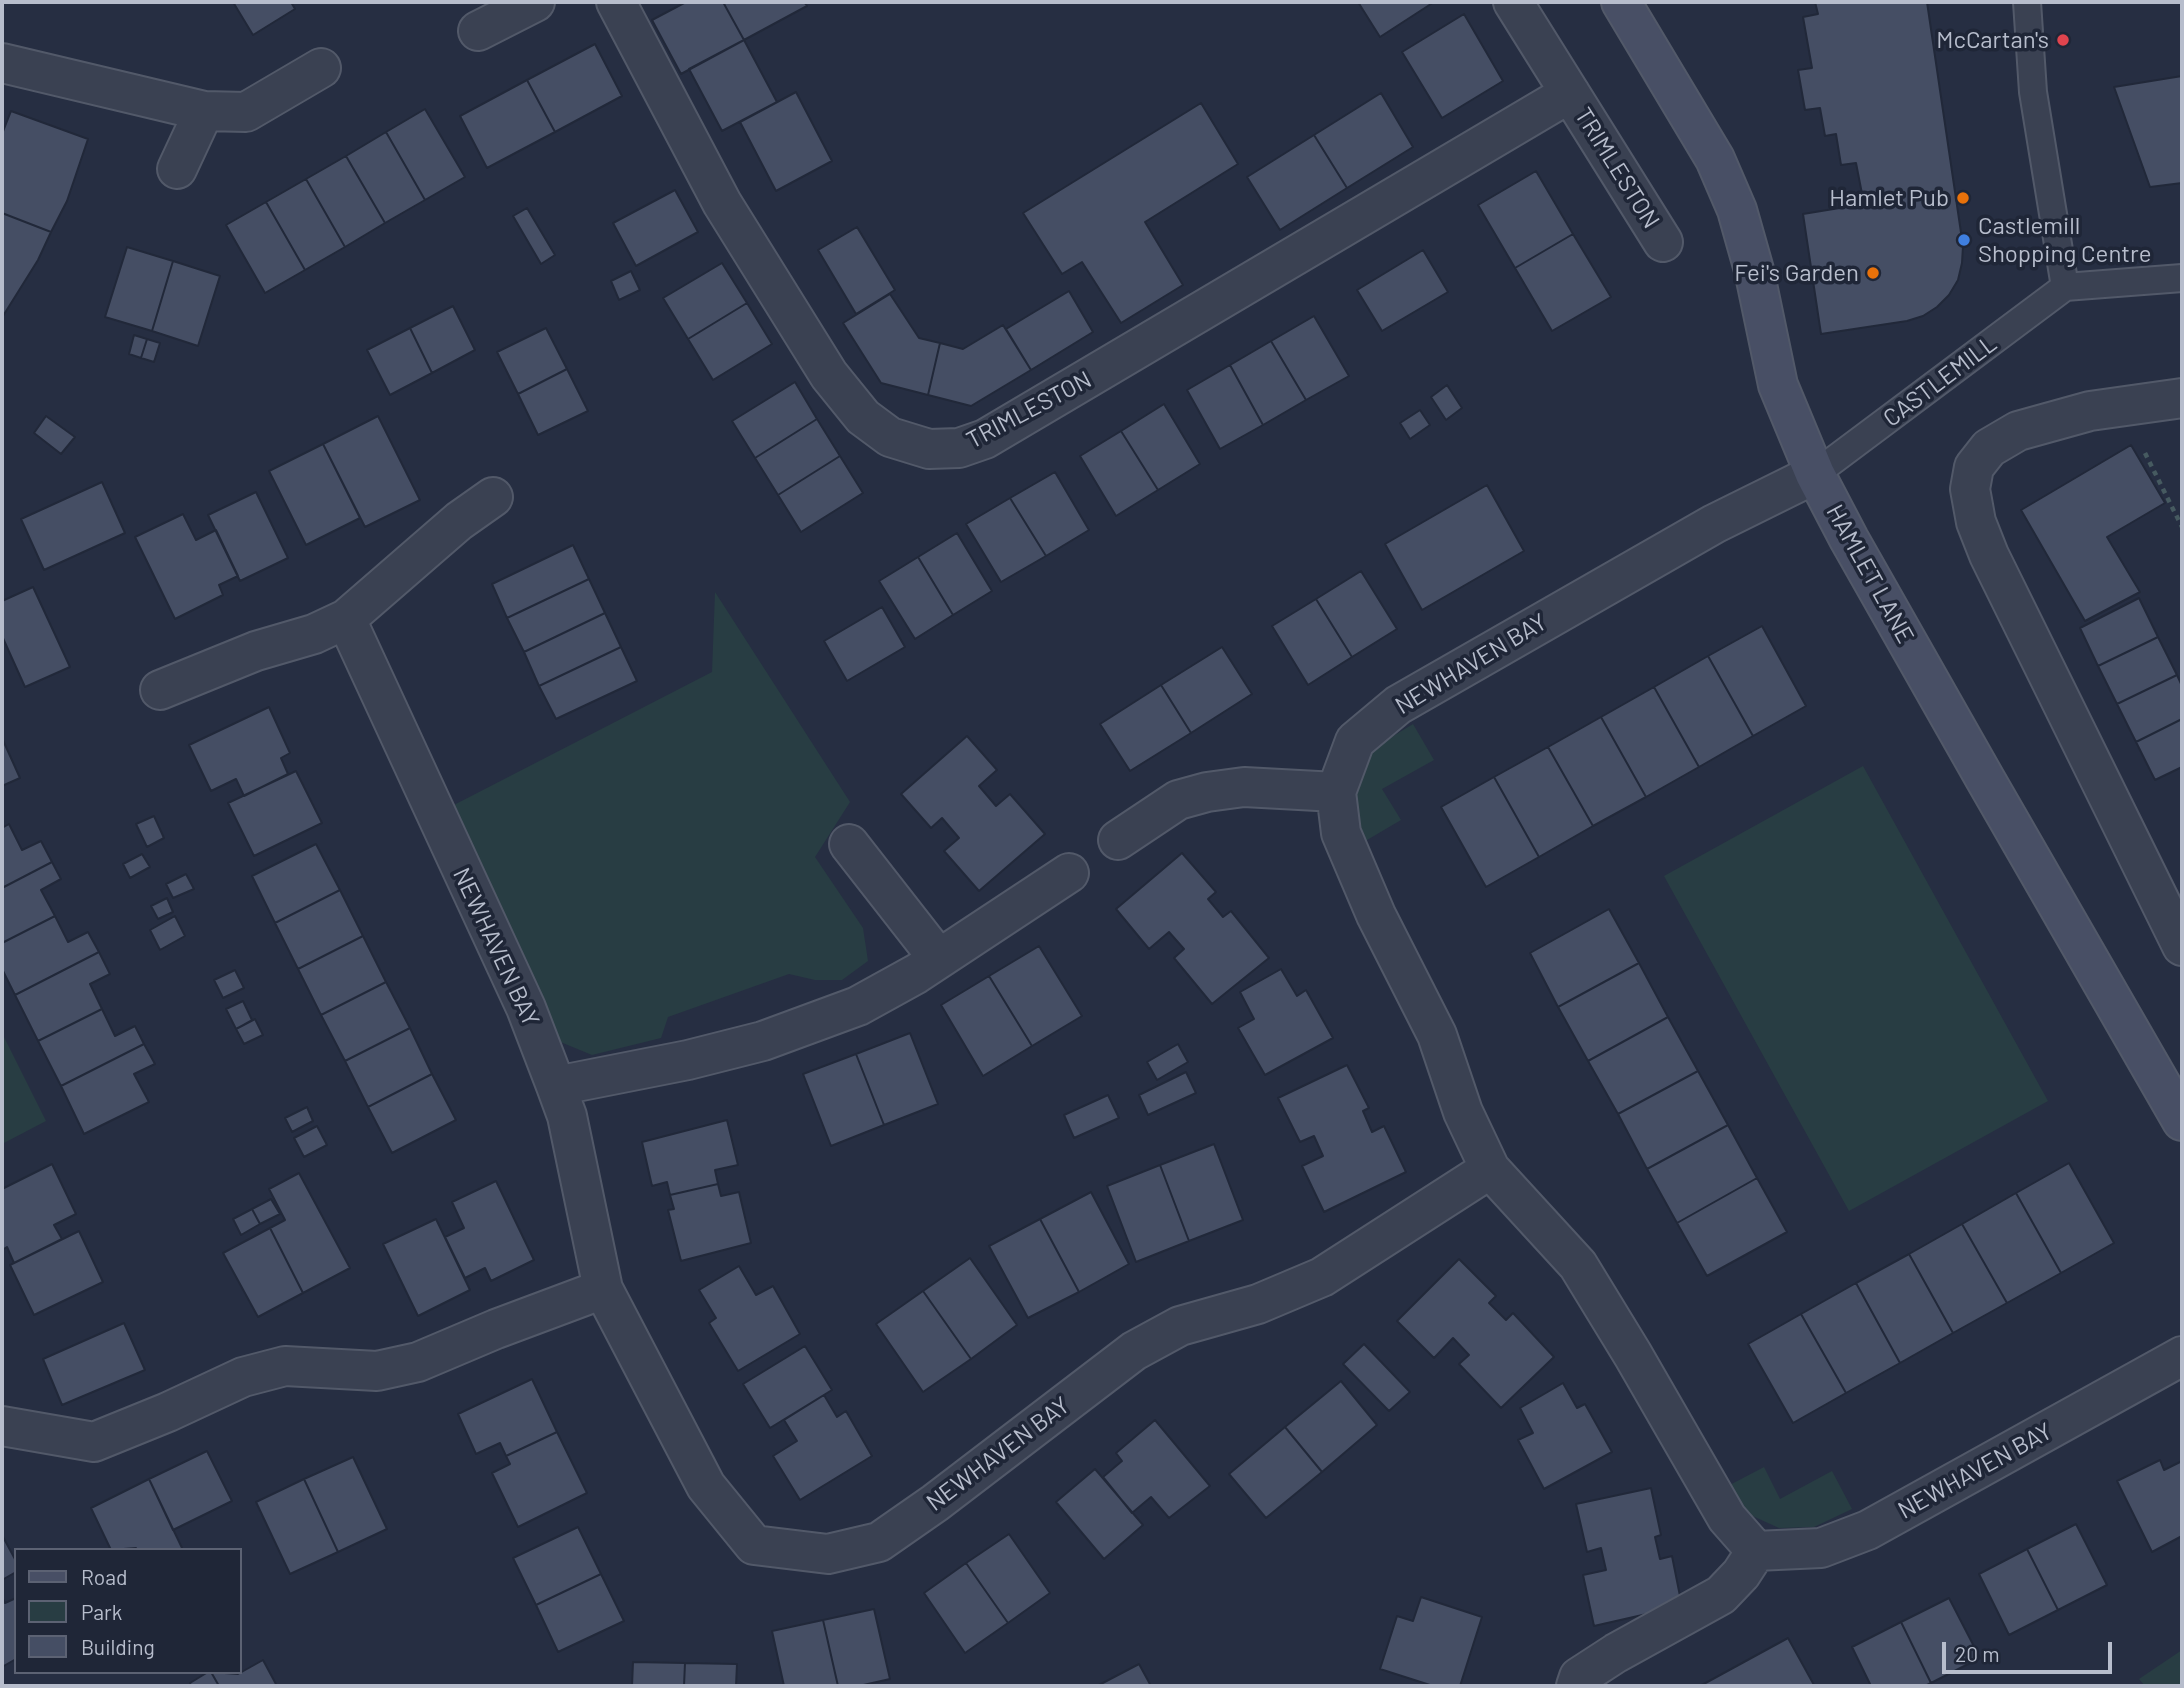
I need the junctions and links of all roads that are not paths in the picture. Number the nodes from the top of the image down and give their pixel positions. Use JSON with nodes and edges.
{"nodes":[{"id":1,"x":535,"y":2,"type":"edge"},
{"id":2,"x":616,"y":2,"type":"edge"},
{"id":3,"x":1513,"y":2,"type":"edge"},
{"id":4,"x":1621,"y":2,"type":"edge"},
{"id":5,"x":2027,"y":2,"type":"edge"},
{"id":6,"x":478,"y":31,"type":"dead end"},
{"id":7,"x":2,"y":64,"type":"edge"},
{"id":8,"x":321,"y":68,"type":"dead end"},
{"id":9,"x":1570,"y":93,"type":"junction"},
{"id":10,"x":204,"y":111,"type":"junction"},
{"id":11,"x":177,"y":169,"type":"dead end"},
{"id":12,"x":1663,"y":242,"type":"dead end"},
{"id":13,"x":2182,"y":278,"type":"edge"},
{"id":14,"x":2065,"y":287,"type":"junction"},
{"id":15,"x":2182,"y":398,"type":"edge"},
{"id":16,"x":1815,"y":474,"type":"junction"},
{"id":17,"x":493,"y":497,"type":"dead end"},
{"id":18,"x":346,"y":619,"type":"junction"},
{"id":19,"x":160,"y":690,"type":"dead end"},
{"id":20,"x":1336,"y":792,"type":"junction"},
{"id":21,"x":1118,"y":839,"type":"dead end"},
{"id":22,"x":849,"y":844,"type":"dead end"},
{"id":23,"x":1069,"y":873,"type":"dead end"},
{"id":24,"x":2182,"y":946,"type":"edge"},
{"id":25,"x":938,"y":958,"type":"junction"},
{"id":26,"x":556,"y":1086,"type":"junction"},
{"id":27,"x":2182,"y":1121,"type":"edge"},
{"id":28,"x":1490,"y":1169,"type":"junction"},
{"id":29,"x":603,"y":1289,"type":"junction"},
{"id":30,"x":2182,"y":1356,"type":"edge"},
{"id":31,"x":2,"y":1426,"type":"edge"},
{"id":32,"x":1756,"y":1551,"type":"junction"},
{"id":33,"x":1576,"y":1686,"type":"edge"}],
"edges":[{"from":1,"to":6,"type":"street"},
{"from":2,"to":9,"type":"street","name":"TRIMLESTON"},
{"from":3,"to":9,"type":"street","name":"TRIMLESTON"},
{"from":4,"to":16,"type":"street","name":"HAMLET LANE"},
{"from":5,"to":14,"type":"lane"},
{"from":7,"to":10,"type":"street"},
{"from":8,"to":10,"type":"street"},
{"from":9,"to":12,"type":"street","name":"TRIMLESTON"},
{"from":10,"to":11,"type":"street"},
{"from":13,"to":14,"type":"lane"},
{"from":14,"to":16,"type":"lane","name":"CASTLEMILL"},
{"from":15,"to":24,"type":"street"},
{"from":16,"to":20,"type":"street","name":"NEWHAVEN BAY"},
{"from":16,"to":27,"type":"street","name":"HAMLET LANE"},
{"from":17,"to":18,"type":"street"},
{"from":18,"to":19,"type":"street"},
{"from":18,"to":26,"type":"street","name":"NEWHAVEN BAY"},
{"from":20,"to":21,"type":"street"},
{"from":20,"to":28,"type":"street","name":"NEWHAVEN BAY"},
{"from":22,"to":25,"type":"street"},
{"from":23,"to":25,"type":"street"},
{"from":25,"to":26,"type":"street"},
{"from":26,"to":29,"type":"street","name":"NEWHAVEN BAY"},
{"from":28,"to":29,"type":"street","name":"NEWHAVEN BAY"},
{"from":28,"to":32,"type":"street","name":"NEWHAVEN BAY"},
{"from":29,"to":31,"type":"street"},
{"from":30,"to":32,"type":"street","name":"NEWHAVEN BAY"},
{"from":32,"to":33,"type":"street"}]}
